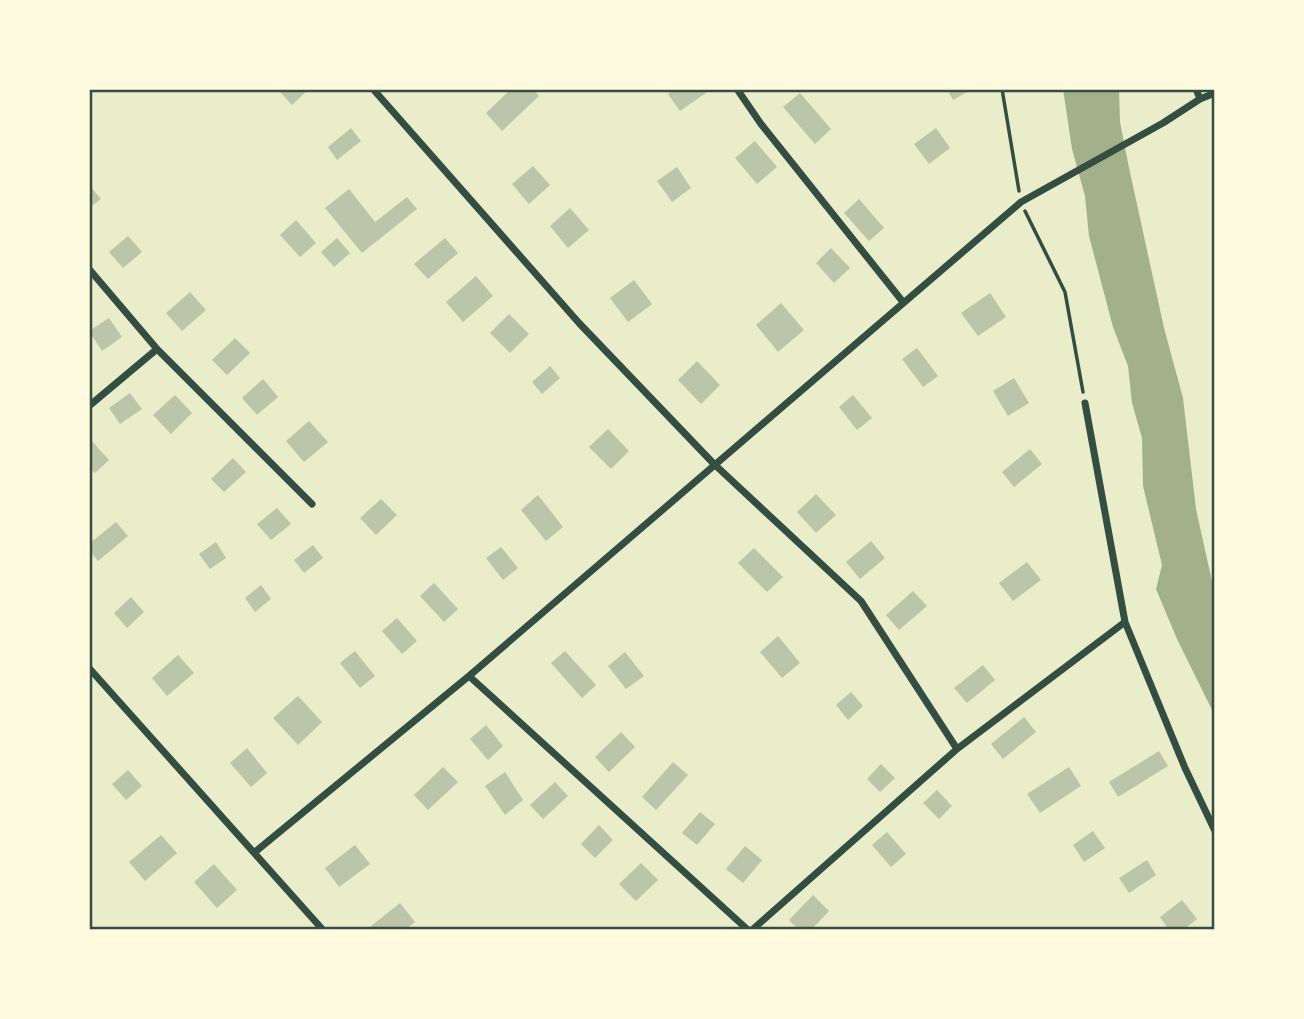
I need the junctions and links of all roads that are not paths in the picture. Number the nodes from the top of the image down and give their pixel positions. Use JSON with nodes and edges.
{"nodes":[{"id":1,"x":373,"y":89,"type":"edge"},
{"id":2,"x":737,"y":89,"type":"edge"},
{"id":3,"x":1196,"y":89,"type":"edge"},
{"id":4,"x":1215,"y":93,"type":"edge"},
{"id":5,"x":1200,"y":99,"type":"junction"},
{"id":6,"x":89,"y":269,"type":"edge"},
{"id":7,"x":903,"y":302,"type":"junction"},
{"id":8,"x":157,"y":349,"type":"junction"},
{"id":9,"x":1085,"y":404,"type":"road end"},
{"id":10,"x":89,"y":406,"type":"edge"},
{"id":11,"x":714,"y":464,"type":"junction"},
{"id":12,"x":312,"y":504,"type":"dead end"},
{"id":13,"x":1125,"y":622,"type":"junction"},
{"id":14,"x":89,"y":668,"type":"edge"},
{"id":15,"x":469,"y":676,"type":"junction"},
{"id":16,"x":957,"y":749,"type":"junction"},
{"id":17,"x":1215,"y":831,"type":"edge"},
{"id":18,"x":255,"y":852,"type":"junction"},
{"id":19,"x":323,"y":930,"type":"edge"},
{"id":20,"x":750,"y":930,"type":"edge"}],
"edges":[{"from":1,"to":11,"type":"street"},
{"from":2,"to":7,"type":"street"},
{"from":3,"to":5,"type":"street"},
{"from":4,"to":5,"type":"street"},
{"from":5,"to":7,"type":"street"},
{"from":6,"to":8,"type":"street"},
{"from":7,"to":11,"type":"street"},
{"from":8,"to":10,"type":"street"},
{"from":8,"to":12,"type":"street"},
{"from":9,"to":13,"type":"street"},
{"from":11,"to":15,"type":"street"},
{"from":11,"to":16,"type":"street"},
{"from":13,"to":16,"type":"street"},
{"from":13,"to":17,"type":"street"},
{"from":14,"to":18,"type":"street"},
{"from":15,"to":18,"type":"street"},
{"from":15,"to":20,"type":"street"},
{"from":16,"to":20,"type":"street"},
{"from":18,"to":19,"type":"street"}]}
